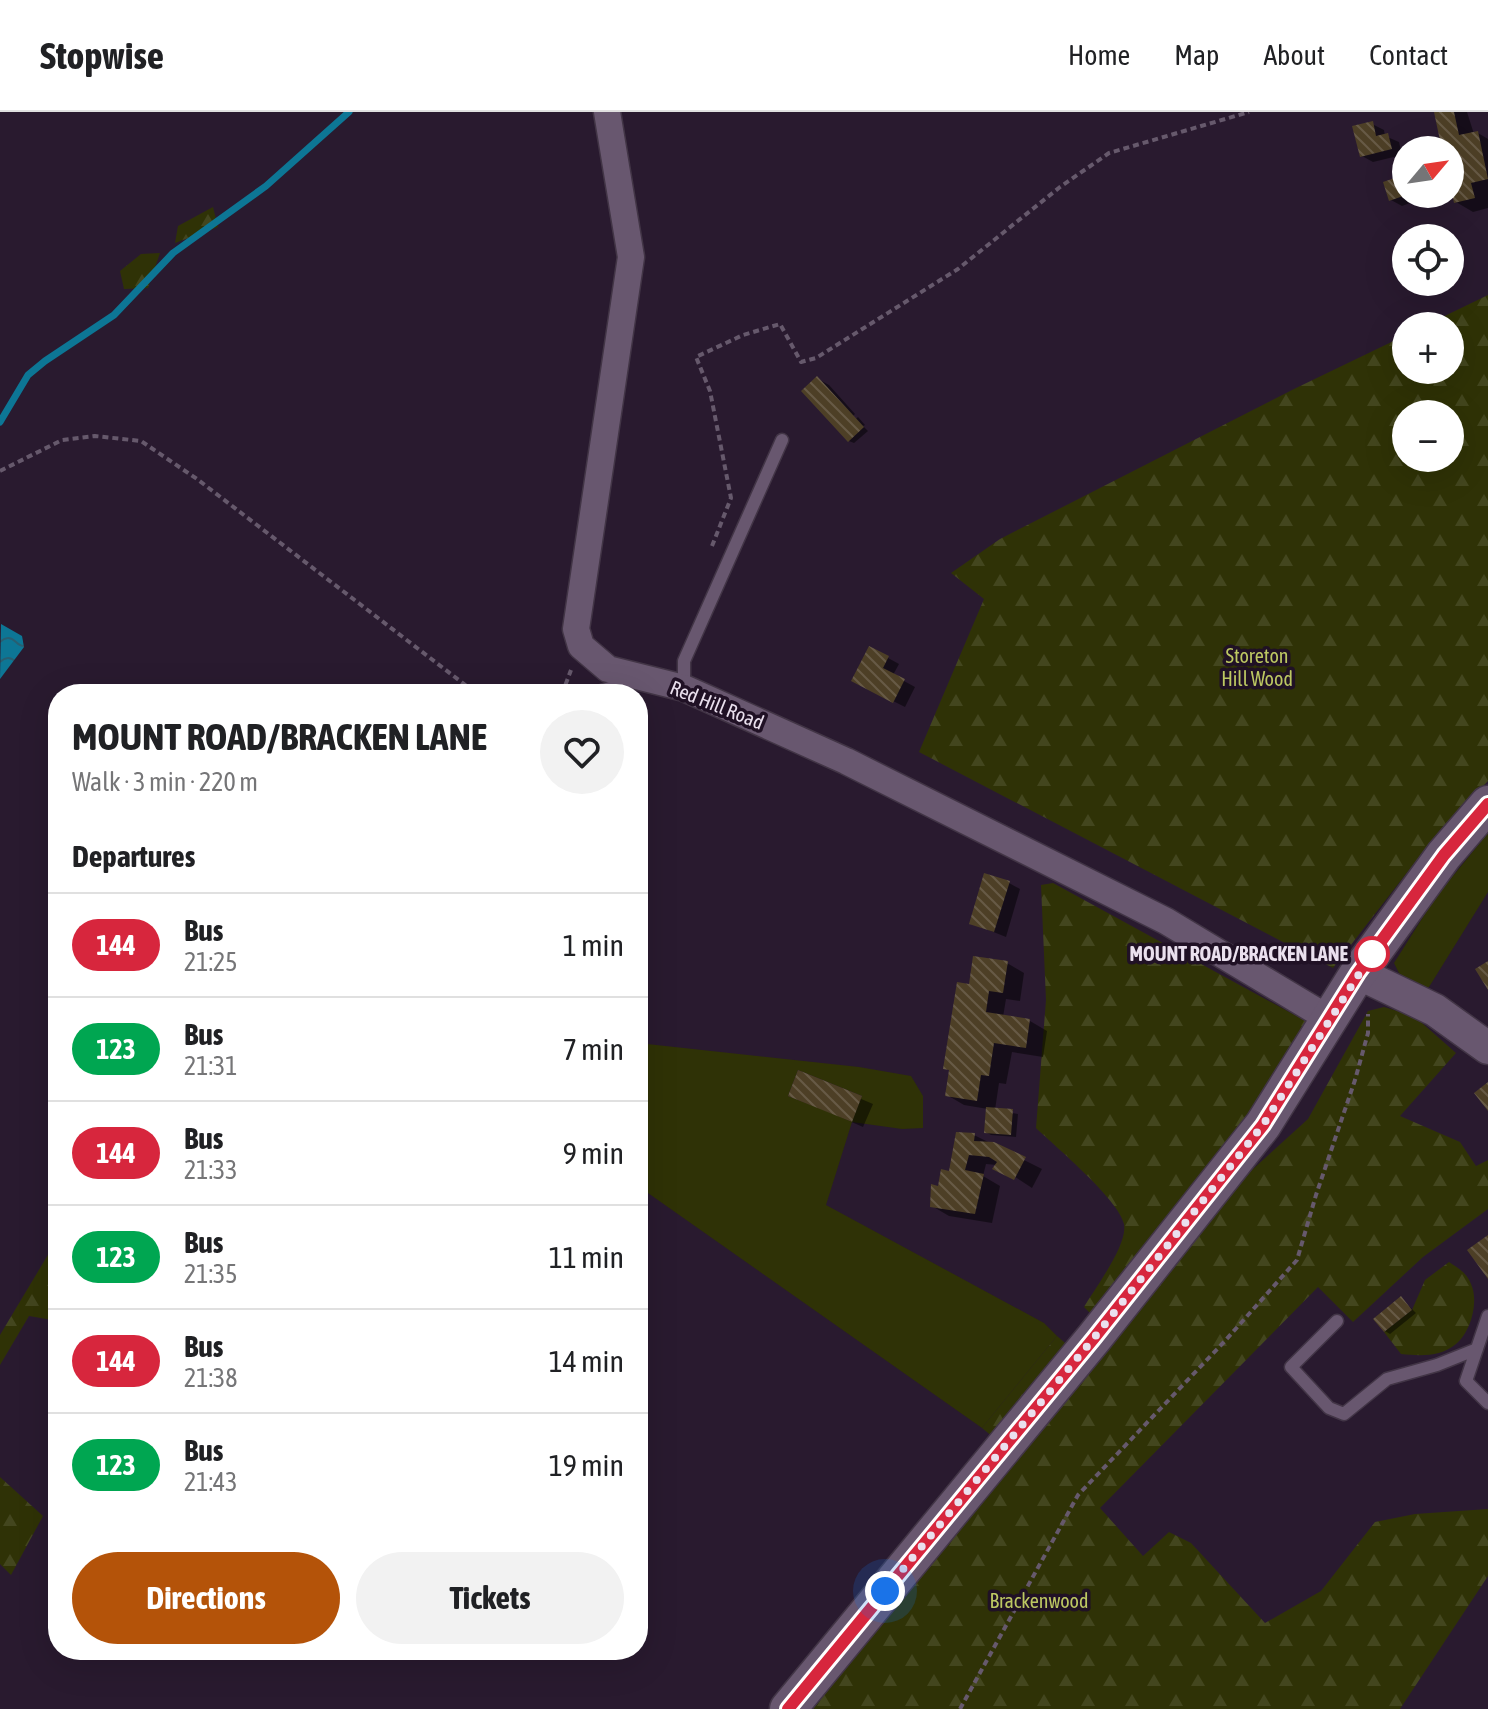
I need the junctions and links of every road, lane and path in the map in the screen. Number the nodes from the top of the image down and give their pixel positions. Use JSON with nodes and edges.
{"nodes":[{"id":1,"x":607,"y":112,"type":"edge"},
{"id":2,"x":1249,"y":112,"type":"edge"},
{"id":3,"x":782,"y":440,"type":"dead end"},
{"id":4,"x":0,"y":471,"type":"edge"},
{"id":5,"x":710,"y":554,"type":"dead end"},
{"id":6,"x":642,"y":677,"type":"junction"},
{"id":7,"x":464,"y":684,"type":"edge"},
{"id":8,"x":621,"y":684,"type":"edge"},
{"id":9,"x":684,"y":688,"type":"junction"},
{"id":10,"x":1488,"y":804,"type":"edge"},
{"id":11,"x":1358,"y":973,"type":"junction"},
{"id":12,"x":1331,"y":1020,"type":"junction"},
{"id":13,"x":1488,"y":1048,"type":"edge"},
{"id":14,"x":1488,"y":1316,"type":"edge"},
{"id":15,"x":1337,"y":1321,"type":"dead end"},
{"id":16,"x":1477,"y":1349,"type":"junction"},
{"id":17,"x":1488,"y":1403,"type":"edge"},
{"id":18,"x":788,"y":1709,"type":"edge"},
{"id":19,"x":960,"y":1709,"type":"edge"}],
"edges":[{"from":1,"to":6,"type":"street","name":"Red Hill Road"},
{"from":2,"to":5,"type":"path"},
{"from":3,"to":9,"type":"lane"},
{"from":4,"to":7,"type":"path"},
{"from":6,"to":8,"type":"lane"},
{"from":6,"to":9,"type":"street","name":"Red Hill Road"},
{"from":9,"to":12,"type":"street","name":"Red Hill Road"},
{"from":10,"to":11,"type":"main road"},
{"from":11,"to":12,"type":"main road"},
{"from":11,"to":13,"type":"street"},
{"from":11,"to":19,"type":"path"},
{"from":12,"to":18,"type":"main road"},
{"from":14,"to":16,"type":"lane"},
{"from":15,"to":16,"type":"lane"},
{"from":16,"to":17,"type":"lane"}]}
